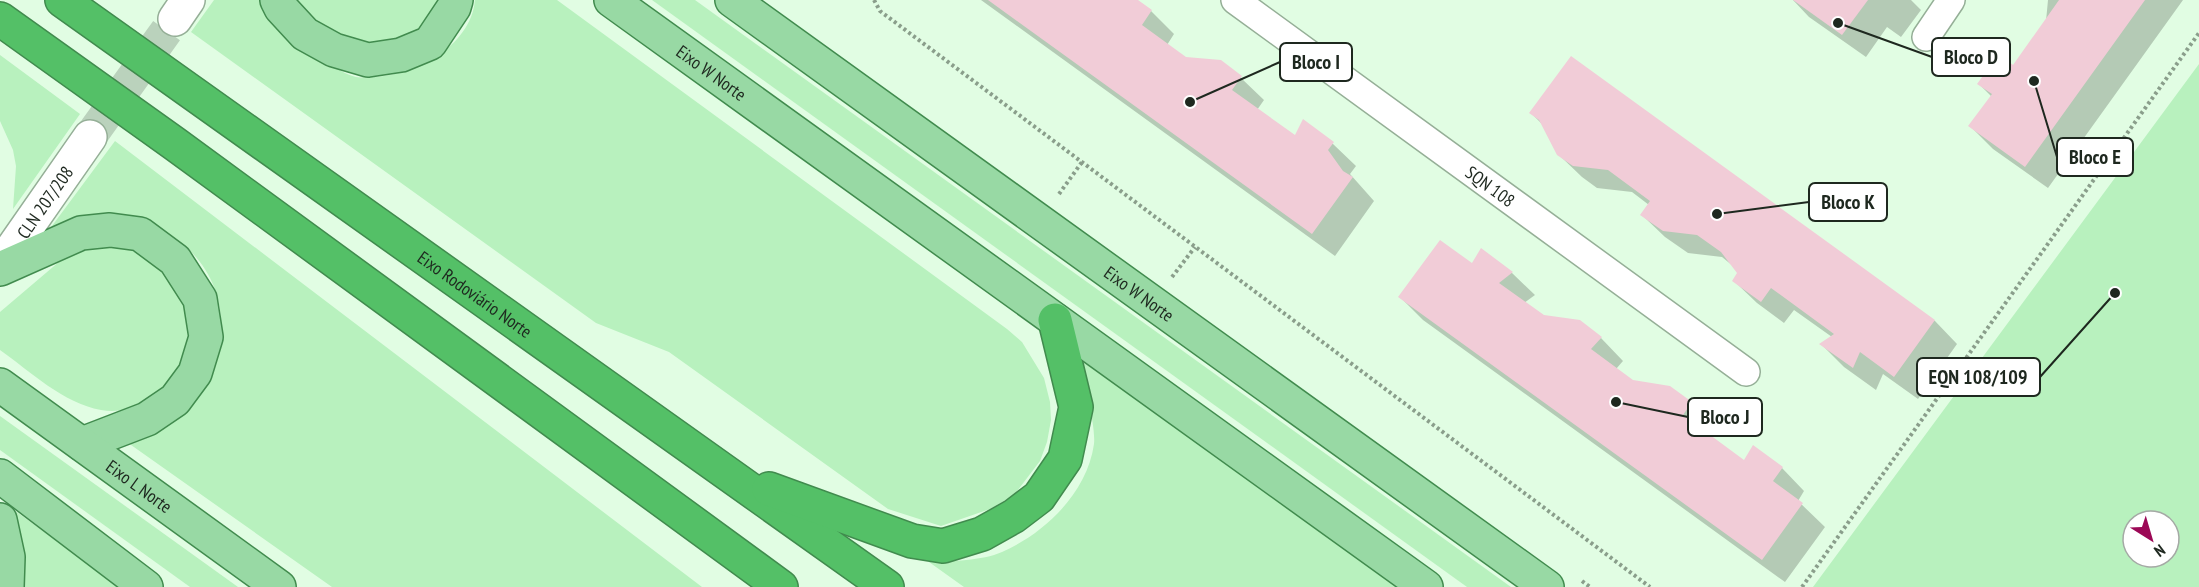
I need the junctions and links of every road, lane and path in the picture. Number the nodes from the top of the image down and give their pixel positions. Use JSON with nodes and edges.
{"nodes":[{"id":1,"x":62,"y":0,"type":"edge"},
{"id":2,"x":277,"y":0,"type":"edge"},
{"id":3,"x":456,"y":0,"type":"edge"},
{"id":4,"x":611,"y":0,"type":"edge"},
{"id":5,"x":732,"y":0,"type":"edge"},
{"id":6,"x":874,"y":0,"type":"edge"},
{"id":7,"x":1235,"y":0,"type":"edge"},
{"id":8,"x":1951,"y":0,"type":"edge"},
{"id":9,"x":0,"y":19,"type":"edge"},
{"id":10,"x":2199,"y":33,"type":"edge"},
{"id":11,"x":1926,"y":37,"type":"dead end"},
{"id":12,"x":90,"y":137,"type":"tunnel mouth"},
{"id":13,"x":1082,"y":162,"type":"junction"},
{"id":14,"x":1058,"y":195,"type":"dead end"},
{"id":15,"x":1195,"y":247,"type":"junction"},
{"id":16,"x":0,"y":268,"type":"edge"},
{"id":17,"x":1171,"y":277,"type":"dead end"},
{"id":18,"x":1055,"y":320,"type":"junction"},
{"id":19,"x":1746,"y":372,"type":"dead end"},
{"id":20,"x":0,"y":385,"type":"edge"},
{"id":21,"x":82,"y":444,"type":"junction"},
{"id":22,"x":728,"y":474,"type":"junction"},
{"id":23,"x":0,"y":476,"type":"edge"},
{"id":24,"x":0,"y":520,"type":"edge"},
{"id":25,"x":7,"y":587,"type":"edge"},
{"id":26,"x":146,"y":587,"type":"edge"},
{"id":27,"x":279,"y":587,"type":"edge"},
{"id":28,"x":780,"y":587,"type":"edge"},
{"id":29,"x":887,"y":587,"type":"edge"},
{"id":30,"x":1426,"y":587,"type":"edge"},
{"id":31,"x":1547,"y":587,"type":"edge"},
{"id":32,"x":1650,"y":587,"type":"edge"},
{"id":33,"x":1802,"y":587,"type":"edge"}],
"edges":[{"from":1,"to":22,"type":"highway","name":"Eixo Rodoviário Norte"},
{"from":2,"to":3,"type":"main road"},
{"from":4,"to":18,"type":"main road","name":"Eixo W Norte"},
{"from":5,"to":31,"type":"main road","name":"Eixo W Norte"},
{"from":6,"to":13,"type":"path"},
{"from":7,"to":19,"type":"street","name":"SQN 108"},
{"from":8,"to":11,"type":"street"},
{"from":9,"to":28,"type":"highway"},
{"from":10,"to":33,"type":"path"},
{"from":12,"to":16,"type":"street","name":"CLN 207/208"},
{"from":13,"to":14,"type":"path"},
{"from":13,"to":15,"type":"path"},
{"from":15,"to":17,"type":"path"},
{"from":15,"to":32,"type":"path"},
{"from":16,"to":21,"type":"main road"},
{"from":18,"to":22,"type":"highway"},
{"from":18,"to":30,"type":"main road","name":"Eixo W Norte"},
{"from":20,"to":21,"type":"main road","name":"Eixo L Norte"},
{"from":21,"to":27,"type":"main road","name":"Eixo L Norte"},
{"from":22,"to":29,"type":"highway","name":"Eixo Rodoviário Norte"},
{"from":23,"to":26,"type":"main road"},
{"from":24,"to":25,"type":"main road"}]}
